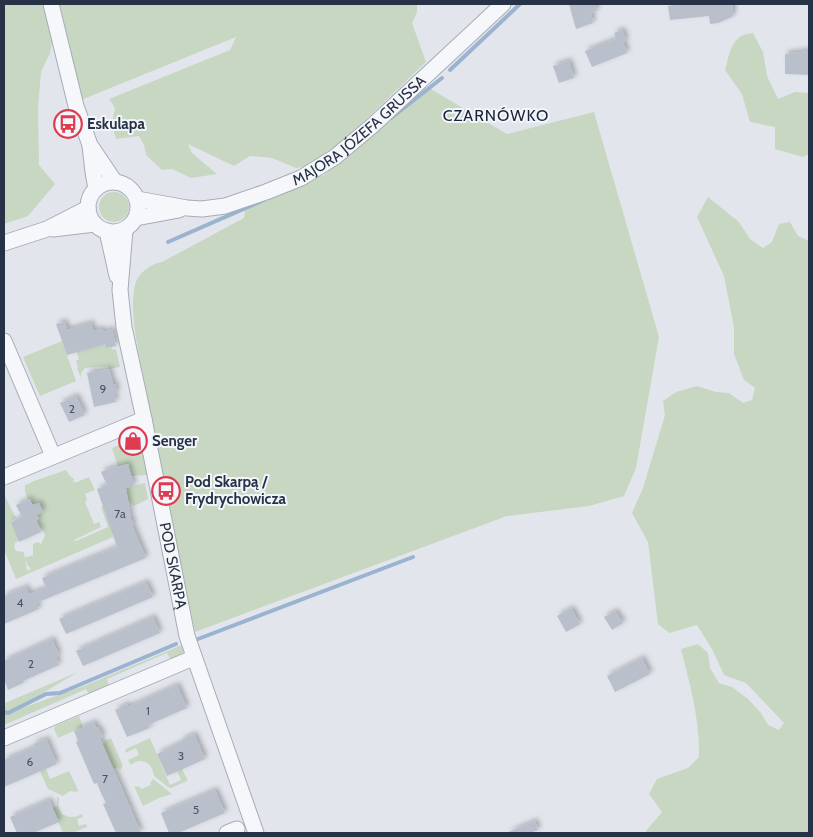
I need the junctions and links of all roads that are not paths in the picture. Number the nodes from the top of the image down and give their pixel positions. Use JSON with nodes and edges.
{"nodes":[{"id":1,"x":51,"y":4,"type":"edge"},
{"id":2,"x":504,"y":4,"type":"edge"},
{"id":3,"x":90,"y":145,"type":"junction"},
{"id":4,"x":115,"y":182,"type":"junction"},
{"id":5,"x":96,"y":189,"type":"junction"},
{"id":6,"x":137,"y":199,"type":"junction"},
{"id":7,"x":88,"y":208,"type":"junction"},
{"id":8,"x":187,"y":208,"type":"junction"},
{"id":9,"x":136,"y":218,"type":"junction"},
{"id":10,"x":101,"y":228,"type":"junction"},
{"id":11,"x":47,"y":229,"type":"junction"},
{"id":12,"x":125,"y":230,"type":"junction"},
{"id":13,"x":4,"y":243,"type":"edge"},
{"id":14,"x":120,"y":290,"type":"junction"},
{"id":15,"x":4,"y":341,"type":"edge"},
{"id":16,"x":144,"y":419,"type":"junction"},
{"id":17,"x":53,"y":456,"type":"junction"},
{"id":18,"x":4,"y":478,"type":"edge"},
{"id":19,"x":193,"y":658,"type":"junction"},
{"id":20,"x":4,"y":738,"type":"edge"},
{"id":21,"x":256,"y":833,"type":"edge"}],
"edges":[{"from":1,"to":3,"type":"street"},
{"from":2,"to":8,"type":"street","name":"MAJORA JÓZEFA GRUSSA"},
{"from":3,"to":4,"type":"street"},
{"from":3,"to":5,"type":"street"},
{"from":4,"to":5,"type":"street"},
{"from":4,"to":6,"type":"street"},
{"from":5,"to":7,"type":"street"},
{"from":6,"to":8,"type":"street","name":"MAJORA JÓZEFA GRUSSA"},
{"from":6,"to":9,"type":"street"},
{"from":7,"to":10,"type":"street"},
{"from":7,"to":11,"type":"street"},
{"from":8,"to":9,"type":"street","name":"MAJORA JÓZEFA GRUSSA"},
{"from":9,"to":12,"type":"street"},
{"from":10,"to":11,"type":"street"},
{"from":10,"to":12,"type":"street"},
{"from":10,"to":14,"type":"street","name":"POD SKARPĄ"},
{"from":11,"to":13,"type":"street"},
{"from":12,"to":14,"type":"street","name":"POD SKARPĄ"},
{"from":14,"to":16,"type":"street","name":"POD SKARPĄ"},
{"from":15,"to":17,"type":"street"},
{"from":16,"to":17,"type":"street"},
{"from":16,"to":19,"type":"street","name":"POD SKARPĄ"},
{"from":17,"to":18,"type":"street"},
{"from":19,"to":20,"type":"street"},
{"from":19,"to":21,"type":"street","name":"POD SKARPĄ"}]}
